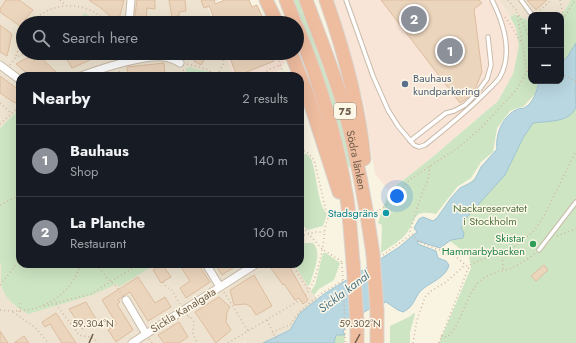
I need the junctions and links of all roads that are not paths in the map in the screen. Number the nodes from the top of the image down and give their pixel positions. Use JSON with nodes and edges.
{"nodes":[{"id":1,"x":131,"y":0,"type":"edge"},
{"id":2,"x":266,"y":0,"type":"edge"},
{"id":3,"x":286,"y":0,"type":"edge"},
{"id":4,"x":306,"y":0,"type":"edge"},
{"id":5,"x":326,"y":0,"type":"edge"},
{"id":6,"x":346,"y":0,"type":"edge"},
{"id":7,"x":492,"y":0,"type":"edge"},
{"id":8,"x":521,"y":0,"type":"edge"},
{"id":9,"x":532,"y":12,"type":"edge"},
{"id":10,"x":130,"y":16,"type":"edge"},
{"id":11,"x":274,"y":16,"type":"edge"},
{"id":12,"x":292,"y":16,"type":"edge"},
{"id":13,"x":488,"y":37,"type":"dead end"},
{"id":14,"x":304,"y":45,"type":"edge"},
{"id":15,"x":137,"y":60,"type":"edge"},
{"id":16,"x":174,"y":60,"type":"edge"},
{"id":17,"x":295,"y":60,"type":"edge"},
{"id":18,"x":180,"y":63,"type":"road end"},
{"id":19,"x":0,"y":65,"type":"edge"},
{"id":20,"x":93,"y":72,"type":"edge"},
{"id":21,"x":299,"y":72,"type":"edge"},
{"id":22,"x":16,"y":77,"type":"edge"},
{"id":23,"x":304,"y":85,"type":"edge"},
{"id":24,"x":410,"y":141,"type":"junction"},
{"id":25,"x":576,"y":202,"type":"edge"},
{"id":26,"x":369,"y":227,"type":"junction"},
{"id":27,"x":539,"y":250,"type":"road end"},
{"id":28,"x":348,"y":263,"type":"junction"},
{"id":29,"x":208,"y":268,"type":"edge"},
{"id":30,"x":250,"y":268,"type":"edge"},
{"id":31,"x":220,"y":287,"type":"junction"},
{"id":32,"x":126,"y":300,"type":"road end"},
{"id":33,"x":146,"y":334,"type":"junction"},
{"id":34,"x":132,"y":343,"type":"edge"},
{"id":35,"x":357,"y":343,"type":"edge"},
{"id":36,"x":377,"y":343,"type":"edge"}],
"edges":[{"from":1,"to":10,"type":"street"},
{"from":2,"to":11,"type":"highway"},
{"from":3,"to":12,"type":"highway"},
{"from":4,"to":26,"type":"highway","name":"Södra länken","number":"75"},
{"from":5,"to":26,"type":"highway"},
{"from":6,"to":24,"type":"lane"},
{"from":7,"to":24,"type":"lane"},
{"from":8,"to":9,"type":"lane"},
{"from":13,"to":24,"type":"lane"},
{"from":14,"to":28,"type":"highway","name":"Södra länken","number":"75"},
{"from":15,"to":20,"type":"street"},
{"from":16,"to":18,"type":"street"},
{"from":17,"to":21,"type":"highway"},
{"from":19,"to":22,"type":"street"},
{"from":23,"to":28,"type":"highway"},
{"from":25,"to":27,"type":"lane"},
{"from":26,"to":36,"type":"highway","name":"Södra länken","number":"75","bridge":true},
{"from":28,"to":35,"type":"highway","number":"75","bridge":true},
{"from":29,"to":31,"type":"street","name":"Sickla Kanalgata"},
{"from":30,"to":31,"type":"street","name":"Sickla Kanalgata"},
{"from":31,"to":33,"type":"street","name":"Sickla Kanalgata"},
{"from":32,"to":33,"type":"street","name":"Sickla Kanalgata"},
{"from":33,"to":34,"type":"street","name":"Sickla Kanalgata"}]}
